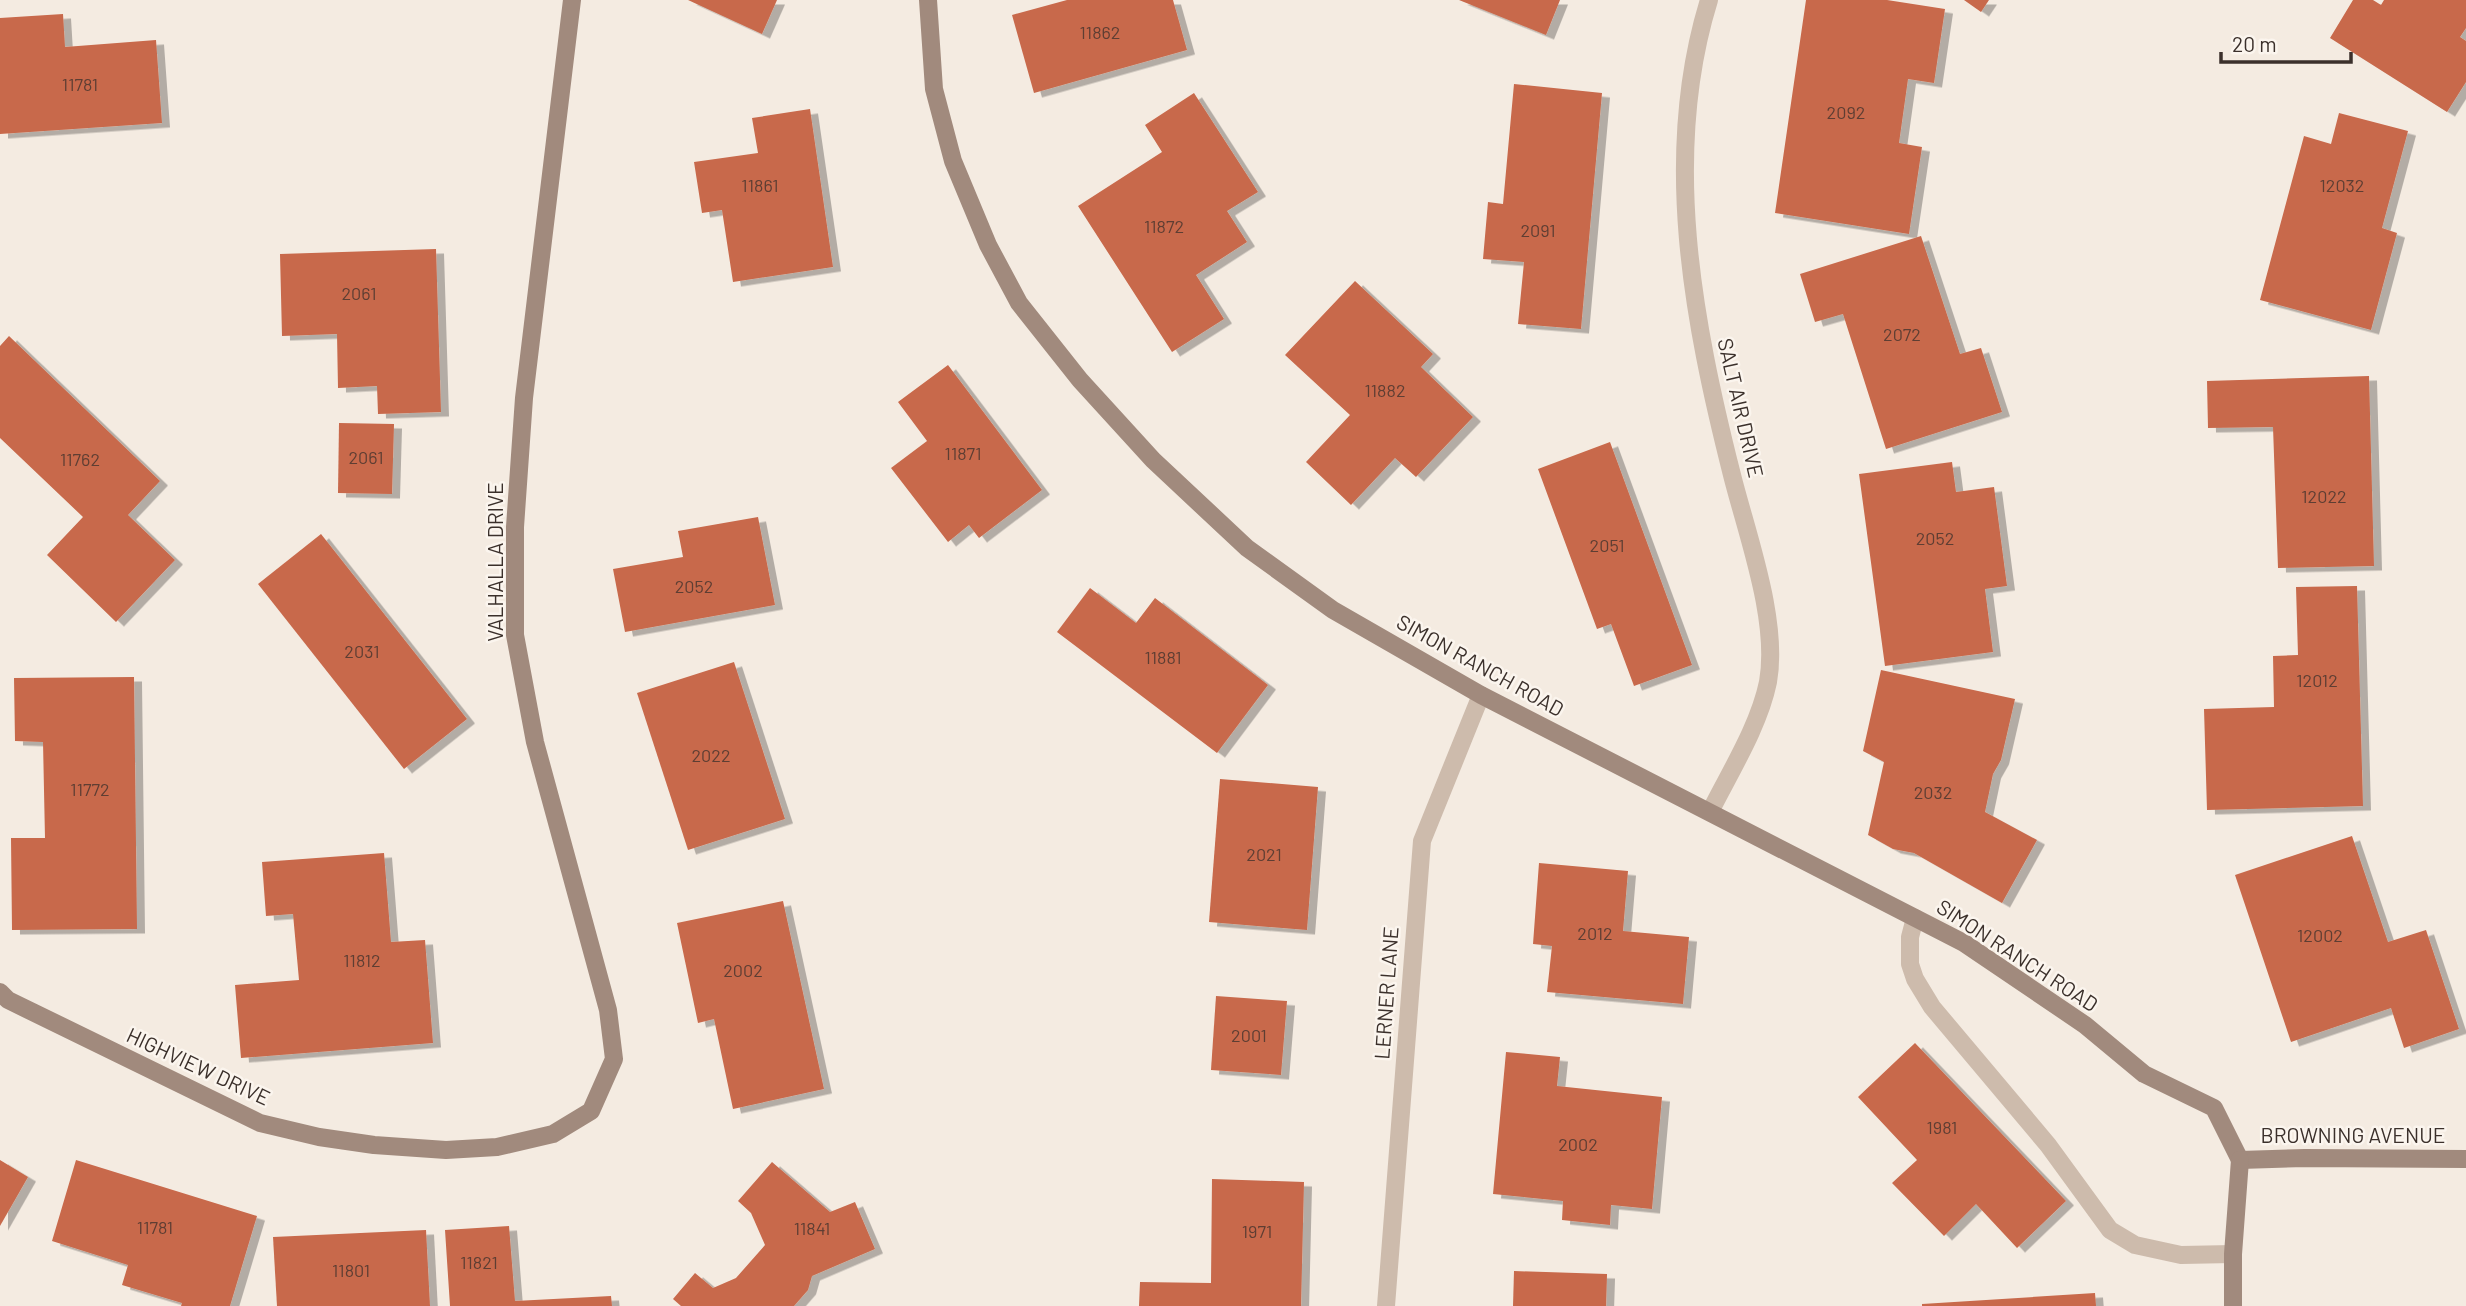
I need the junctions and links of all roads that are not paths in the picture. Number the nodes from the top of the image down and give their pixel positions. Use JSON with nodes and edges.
{"nodes":[{"id":1,"x":572,"y":0,"type":"edge"},
{"id":2,"x":928,"y":0,"type":"edge"},
{"id":3,"x":1709,"y":0,"type":"edge"},
{"id":4,"x":1481,"y":695,"type":"junction"},
{"id":5,"x":1710,"y":812,"type":"junction"},
{"id":6,"x":1915,"y":918,"type":"junction"},
{"id":7,"x":0,"y":992,"type":"edge"},
{"id":8,"x":591,"y":1111,"type":"joint"},
{"id":9,"x":2466,"y":1159,"type":"edge"},
{"id":10,"x":2241,"y":1160,"type":"junction"},
{"id":11,"x":2234,"y":1254,"type":"junction"},
{"id":12,"x":1386,"y":1306,"type":"edge"},
{"id":13,"x":2233,"y":1306,"type":"edge"}],
"edges":[{"from":1,"to":8,"type":"street","name":"VALHALLA DRIVE"},
{"from":2,"to":4,"type":"street","name":"SIMON RANCH ROAD"},
{"from":3,"to":5,"type":"street","name":"SALT AIR DRIVE"},
{"from":4,"to":5,"type":"street","name":"SIMON RANCH ROAD"},
{"from":4,"to":12,"type":"street","name":"LERNER LANE"},
{"from":5,"to":6,"type":"street","name":"SIMON RANCH ROAD"},
{"from":6,"to":10,"type":"street","name":"SIMON RANCH ROAD"},
{"from":6,"to":11,"type":"street"},
{"from":7,"to":8,"type":"street","name":"HIGHVIEW DRIVE"},
{"from":9,"to":10,"type":"street","name":"BROWNING AVENUE"},
{"from":10,"to":11,"type":"street"},
{"from":11,"to":13,"type":"street"}]}
